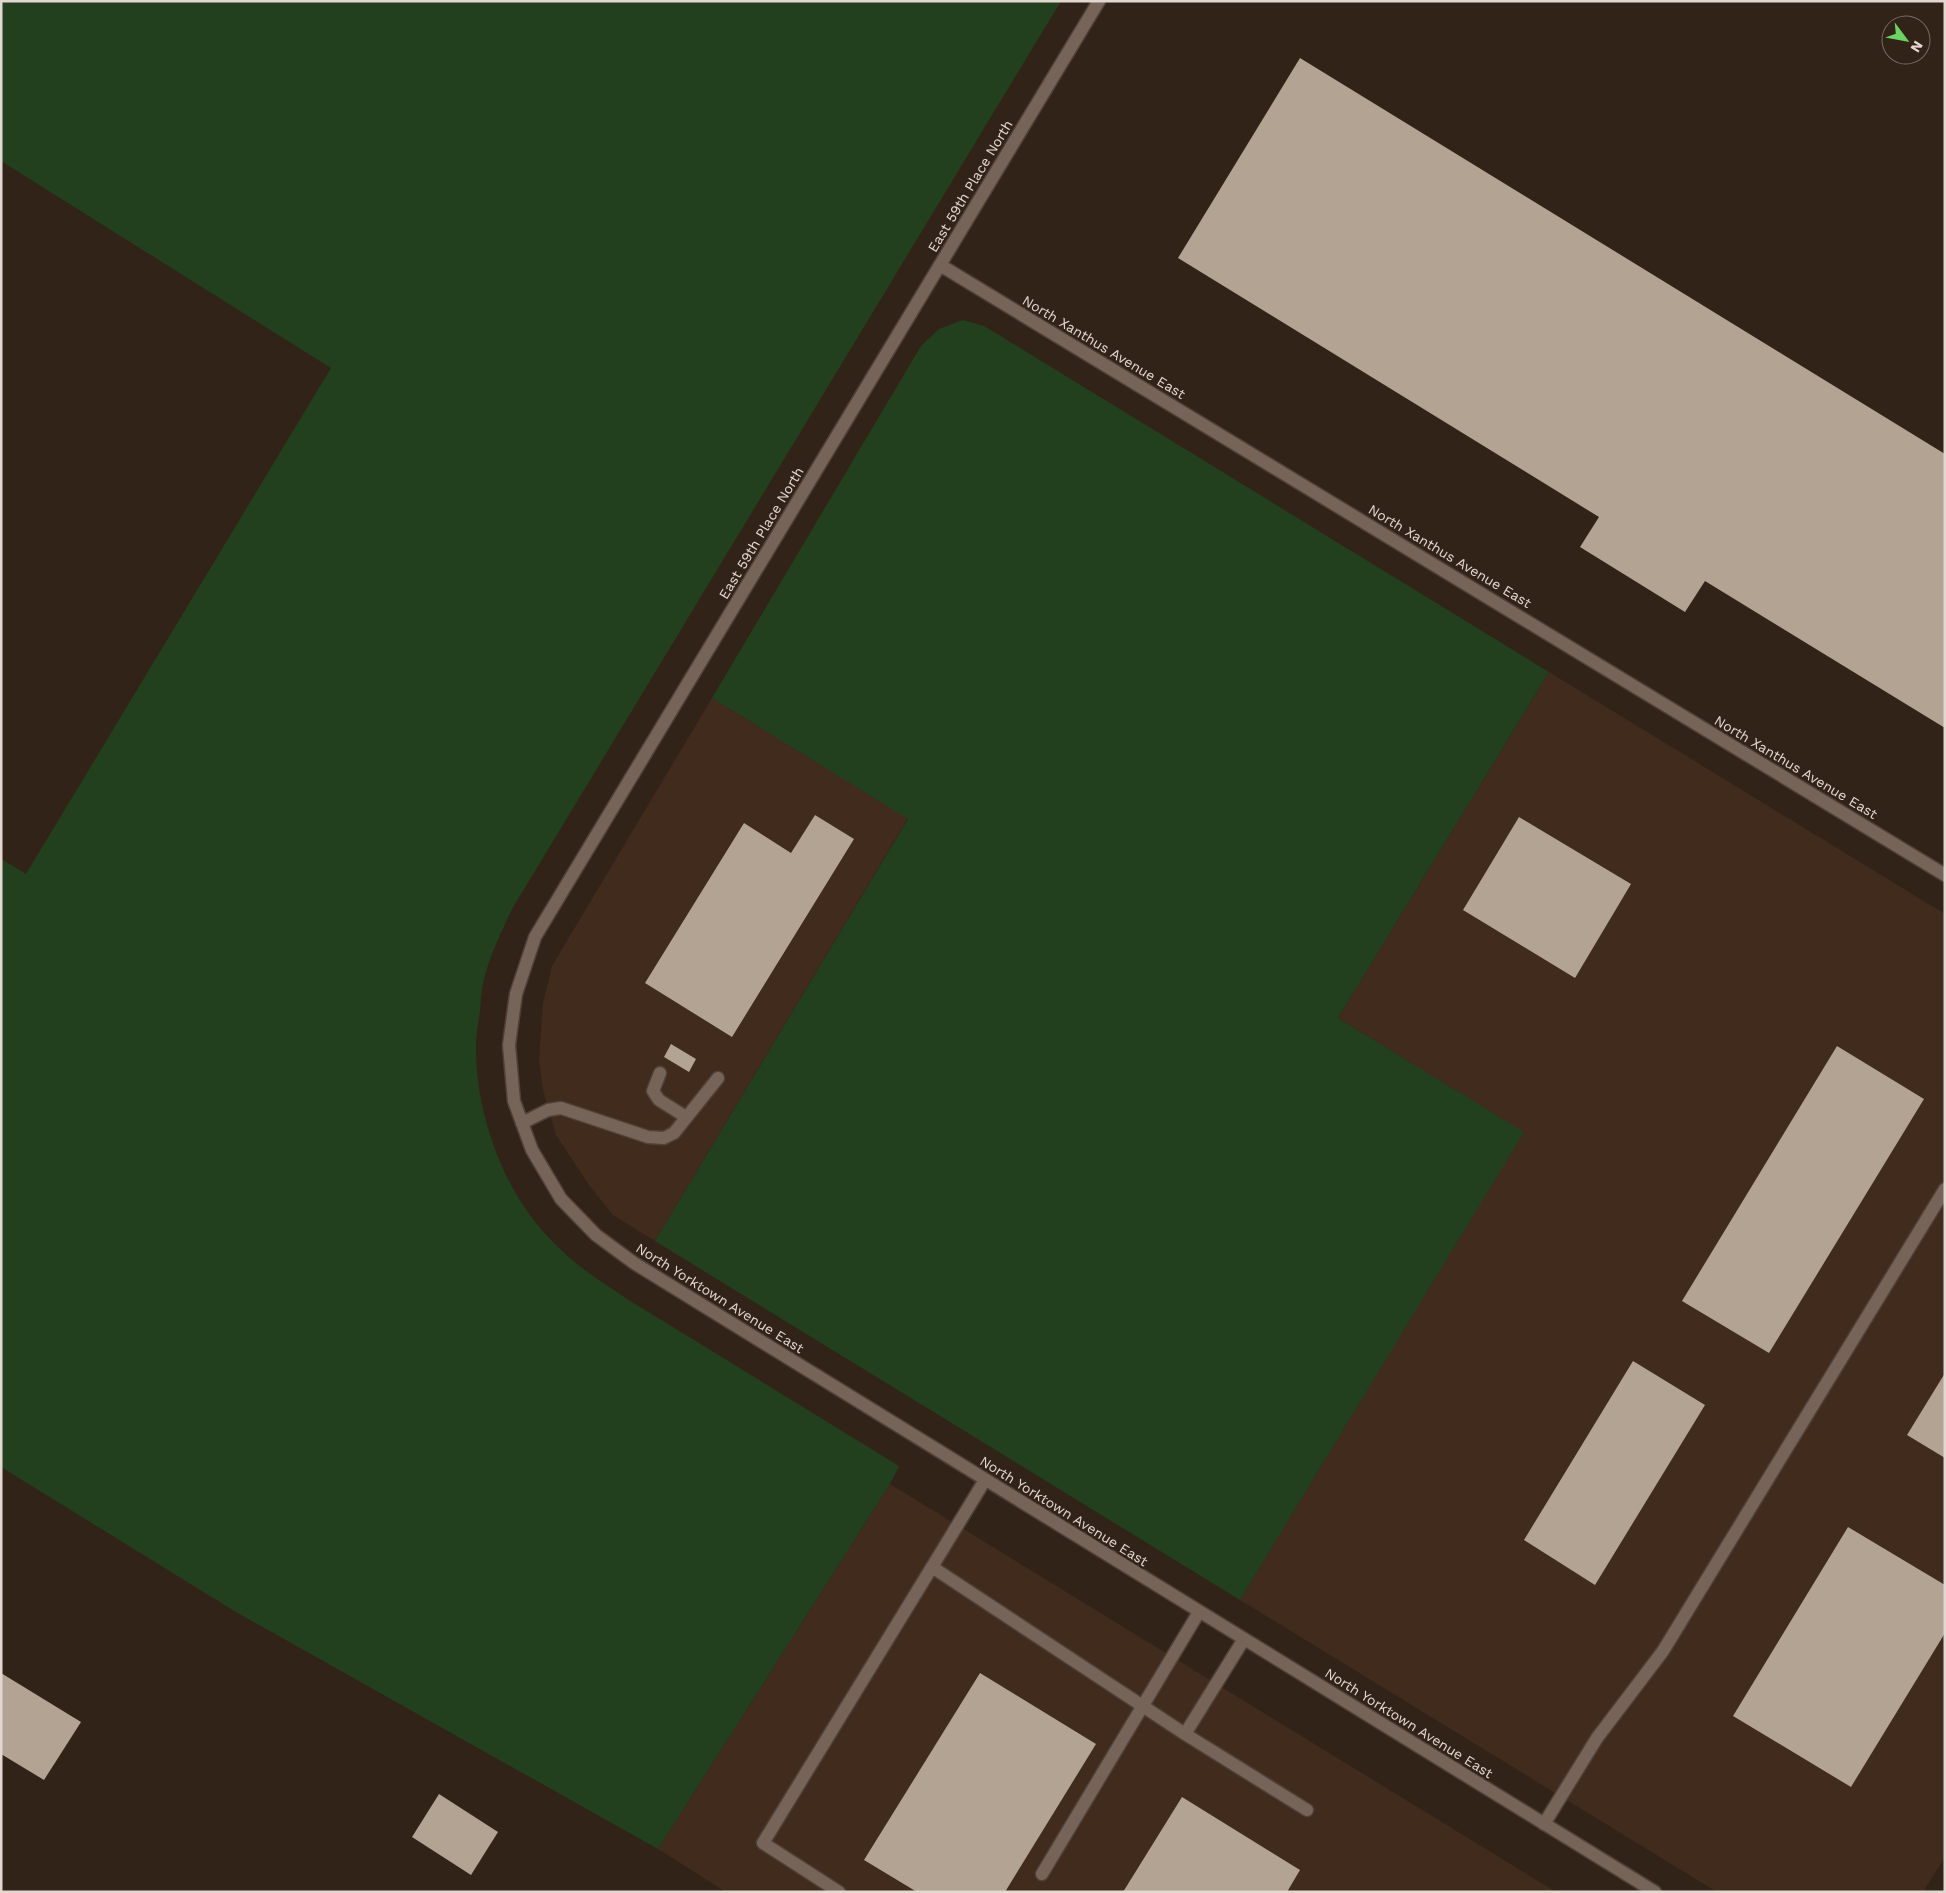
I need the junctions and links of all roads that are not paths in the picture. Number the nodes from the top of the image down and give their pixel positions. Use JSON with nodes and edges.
{"nodes":[{"id":1,"x":1099,"y":1,"type":"edge"},
{"id":2,"x":940,"y":265,"type":"junction"},
{"id":3,"x":1945,"y":875,"type":"edge"},
{"id":4,"x":660,"y":1073,"type":"dead end"},
{"id":5,"x":718,"y":1078,"type":"dead end"},
{"id":6,"x":514,"y":1101,"type":"joint"},
{"id":7,"x":686,"y":1117,"type":"junction"},
{"id":8,"x":522,"y":1123,"type":"junction"},
{"id":9,"x":1945,"y":1188,"type":"edge"},
{"id":10,"x":985,"y":1480,"type":"junction"},
{"id":11,"x":932,"y":1567,"type":"junction"},
{"id":12,"x":1199,"y":1612,"type":"junction"},
{"id":13,"x":1244,"y":1639,"type":"junction"},
{"id":14,"x":1143,"y":1707,"type":"junction"},
{"id":15,"x":1185,"y":1734,"type":"junction"},
{"id":16,"x":1307,"y":1810,"type":"dead end"},
{"id":17,"x":1544,"y":1824,"type":"junction"},
{"id":18,"x":1042,"y":1874,"type":"dead end"},
{"id":19,"x":839,"y":1892,"type":"edge"},
{"id":20,"x":1655,"y":1892,"type":"edge"}],
"edges":[{"from":1,"to":2,"type":"street","name":"East 59th Place North"},
{"from":2,"to":3,"type":"street","name":"North Xanthus Avenue East"},
{"from":2,"to":6,"type":"street","name":"East 59th Place North"},
{"from":4,"to":7,"type":"street"},
{"from":5,"to":7,"type":"street"},
{"from":6,"to":8,"type":"street","name":"North Yorktown Avenue East"},
{"from":7,"to":8,"type":"street"},
{"from":8,"to":10,"type":"street","name":"North Yorktown Avenue East"},
{"from":9,"to":17,"type":"street"},
{"from":10,"to":11,"type":"street"},
{"from":10,"to":12,"type":"street","name":"North Yorktown Avenue East"},
{"from":11,"to":14,"type":"street"},
{"from":11,"to":19,"type":"street"},
{"from":12,"to":13,"type":"street","name":"North Yorktown Avenue East"},
{"from":12,"to":14,"type":"street"},
{"from":13,"to":15,"type":"street"},
{"from":13,"to":17,"type":"street","name":"North Yorktown Avenue East"},
{"from":14,"to":15,"type":"street"},
{"from":14,"to":18,"type":"street"},
{"from":15,"to":16,"type":"street"},
{"from":17,"to":20,"type":"street","name":"North Yorktown Avenue East"}]}
